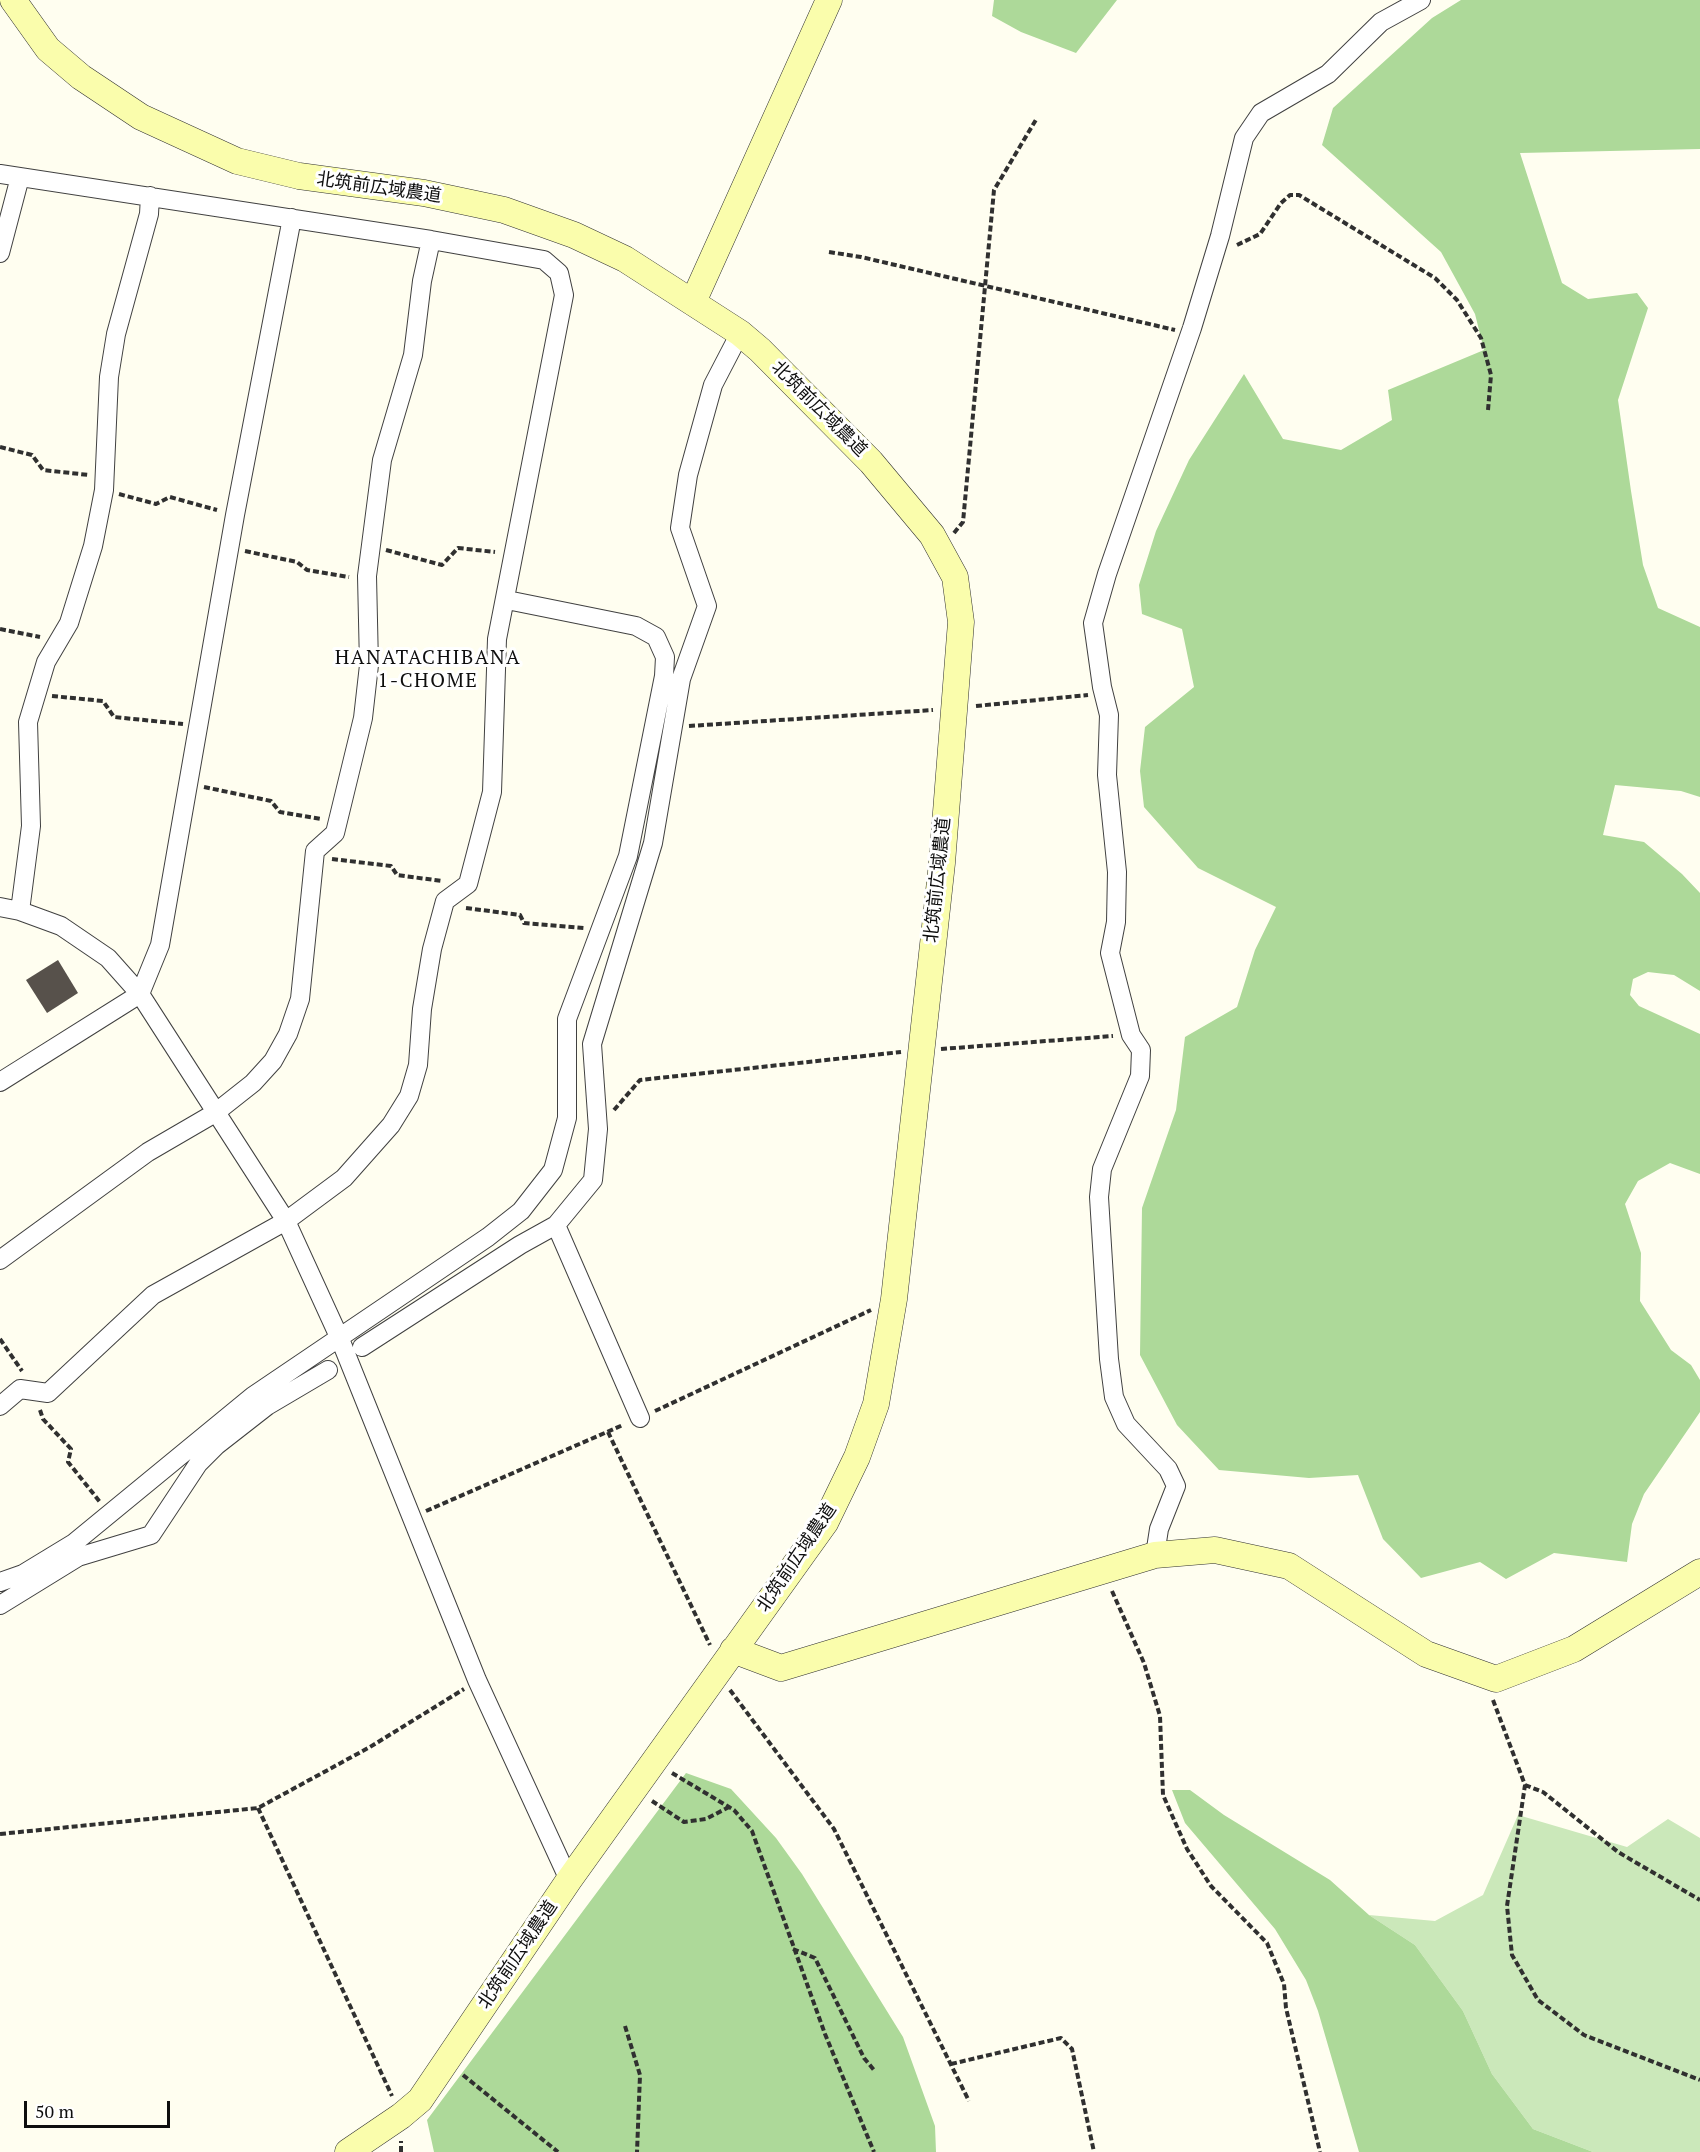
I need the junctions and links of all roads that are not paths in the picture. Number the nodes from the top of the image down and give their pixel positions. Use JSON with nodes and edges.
{"nodes":[{"id":1,"x":13,"y":0,"type":"edge"},
{"id":2,"x":829,"y":0,"type":"edge"},
{"id":3,"x":1421,"y":0,"type":"edge"},
{"id":4,"x":0,"y":174,"type":"edge"},
{"id":5,"x":20,"y":177,"type":"junction"},
{"id":6,"x":150,"y":196,"type":"junction"},
{"id":7,"x":292,"y":218,"type":"junction"},
{"id":8,"x":431,"y":240,"type":"junction"},
{"id":9,"x":0,"y":253,"type":"edge"},
{"id":10,"x":693,"y":302,"type":"junction"},
{"id":11,"x":740,"y":333,"type":"junction"},
{"id":12,"x":507,"y":600,"type":"junction"},
{"id":13,"x":0,"y":908,"type":"edge"},
{"id":14,"x":20,"y":911,"type":"junction"},
{"id":15,"x":140,"y":994,"type":"junction"},
{"id":16,"x":0,"y":1082,"type":"edge"},
{"id":17,"x":596,"y":1096,"type":"junction"},
{"id":18,"x":568,"y":1101,"type":"junction"},
{"id":19,"x":215,"y":1113,"type":"junction"},
{"id":20,"x":286,"y":1221,"type":"junction"},
{"id":21,"x":556,"y":1225,"type":"junction"},
{"id":22,"x":0,"y":1260,"type":"edge"},
{"id":23,"x":340,"y":1339,"type":"junction"},
{"id":24,"x":362,"y":1347,"type":"dead end"},
{"id":25,"x":328,"y":1370,"type":"dead end"},
{"id":26,"x":0,"y":1406,"type":"edge"},
{"id":27,"x":640,"y":1418,"type":"dead end"},
{"id":28,"x":1155,"y":1556,"type":"junction"},
{"id":29,"x":1700,"y":1572,"type":"edge"},
{"id":30,"x":0,"y":1582,"type":"edge"},
{"id":31,"x":0,"y":1605,"type":"edge"},
{"id":32,"x":724,"y":1662,"type":"junction"},
{"id":33,"x":569,"y":1880,"type":"junction"},
{"id":34,"x":348,"y":2152,"type":"edge"}],
"edges":[{"from":1,"to":10,"type":"street","name":"北筑前広域農道"},
{"from":2,"to":10,"type":"street"},
{"from":3,"to":28,"type":"street"},
{"from":4,"to":5,"type":"street"},
{"from":5,"to":6,"type":"street"},
{"from":5,"to":9,"type":"street"},
{"from":6,"to":7,"type":"street"},
{"from":6,"to":14,"type":"street"},
{"from":7,"to":8,"type":"street"},
{"from":7,"to":15,"type":"street"},
{"from":8,"to":12,"type":"street"},
{"from":8,"to":19,"type":"street"},
{"from":10,"to":11,"type":"street","name":"北筑前広域農道"},
{"from":11,"to":17,"type":"street"},
{"from":11,"to":32,"type":"street","name":"北筑前広域農道"},
{"from":12,"to":18,"type":"street"},
{"from":12,"to":20,"type":"street"},
{"from":13,"to":14,"type":"street"},
{"from":14,"to":15,"type":"street"},
{"from":15,"to":16,"type":"street"},
{"from":15,"to":19,"type":"street"},
{"from":17,"to":18,"type":"street"},
{"from":17,"to":21,"type":"street"},
{"from":18,"to":23,"type":"street"},
{"from":19,"to":20,"type":"street"},
{"from":19,"to":22,"type":"street"},
{"from":20,"to":23,"type":"street"},
{"from":20,"to":26,"type":"street"},
{"from":21,"to":24,"type":"street"},
{"from":21,"to":27,"type":"street"},
{"from":23,"to":30,"type":"street"},
{"from":23,"to":33,"type":"street"},
{"from":25,"to":31,"type":"street"},
{"from":28,"to":29,"type":"street"},
{"from":28,"to":32,"type":"street"},
{"from":32,"to":33,"type":"street","name":"北筑前広域農道"},
{"from":33,"to":34,"type":"street","name":"北筑前広域農道"}]}
